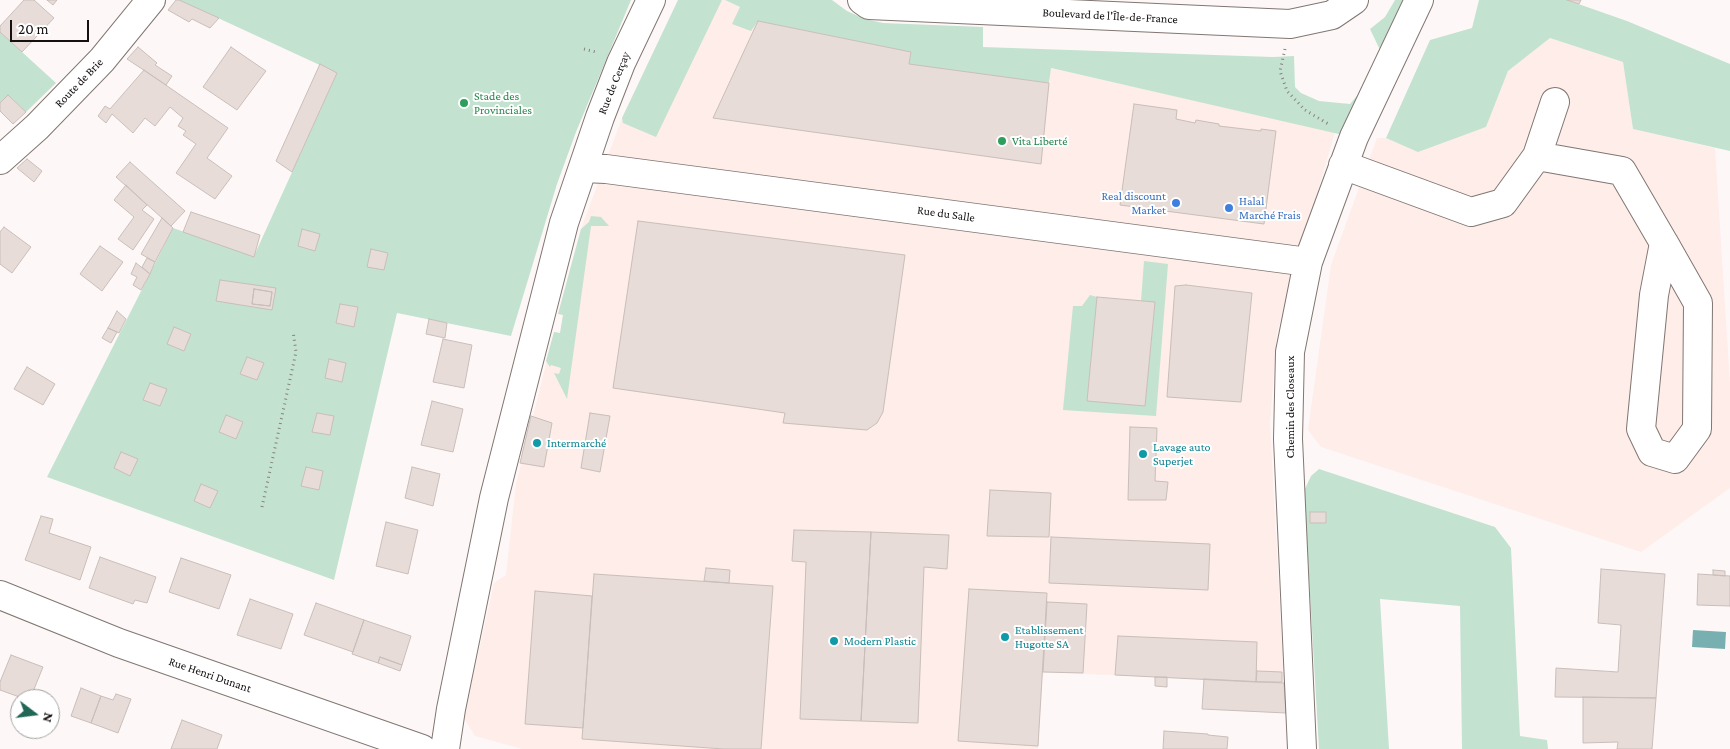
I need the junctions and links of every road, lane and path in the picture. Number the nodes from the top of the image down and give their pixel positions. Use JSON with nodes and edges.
{"nodes":[{"id":1,"x":151,"y":0,"type":"edge"},
{"id":2,"x":651,"y":0,"type":"edge"},
{"id":3,"x":862,"y":0,"type":"edge"},
{"id":4,"x":1354,"y":0,"type":"edge"},
{"id":5,"x":1419,"y":0,"type":"edge"},
{"id":6,"x":1290,"y":24,"type":"junction"},
{"id":7,"x":1554,"y":102,"type":"dead end"},
{"id":8,"x":1354,"y":137,"type":"junction"},
{"id":9,"x":1537,"y":156,"type":"junction"},
{"id":10,"x":0,"y":160,"type":"edge"},
{"id":11,"x":1344,"y":165,"type":"junction"},
{"id":12,"x":583,"y":168,"type":"junction"},
{"id":13,"x":1664,"y":243,"type":"junction"},
{"id":14,"x":1308,"y":262,"type":"junction"},
{"id":15,"x":293,"y":331,"type":"dead end"},
{"id":16,"x":262,"y":507,"type":"dead end"},
{"id":17,"x":0,"y":595,"type":"edge"},
{"id":18,"x":422,"y":749,"type":"edge"},
{"id":19,"x":445,"y":749,"type":"edge"},
{"id":20,"x":1302,"y":749,"type":"edge"}],
"edges":[{"from":1,"to":10,"type":"street","name":"Route de Brie"},
{"from":2,"to":12,"type":"street","name":"Rue de Cerçay"},
{"from":3,"to":6,"type":"street","name":"Boulevard de l'Île-de-France"},
{"from":4,"to":6,"type":"street","name":"Boulevard de l'Île-de-France"},
{"from":5,"to":8,"type":"street","name":"Chemin des Closeaux"},
{"from":6,"to":8,"type":"path"},
{"from":7,"to":9,"type":"street"},
{"from":8,"to":11,"type":"street","name":"Chemin des Closeaux"},
{"from":9,"to":11,"type":"street"},
{"from":9,"to":13,"type":"street"},
{"from":11,"to":14,"type":"street","name":"Chemin des Closeaux"},
{"from":12,"to":14,"type":"street","name":"Rue du Salle"},
{"from":12,"to":19,"type":"street","name":"Rue de Cerçay"},
{"from":13,"to":13,"type":"street"},
{"from":14,"to":20,"type":"street","name":"Chemin des Closeaux"},
{"from":15,"to":16,"type":"path"},
{"from":17,"to":18,"type":"street","name":"Rue Henri Dunant"}]}
